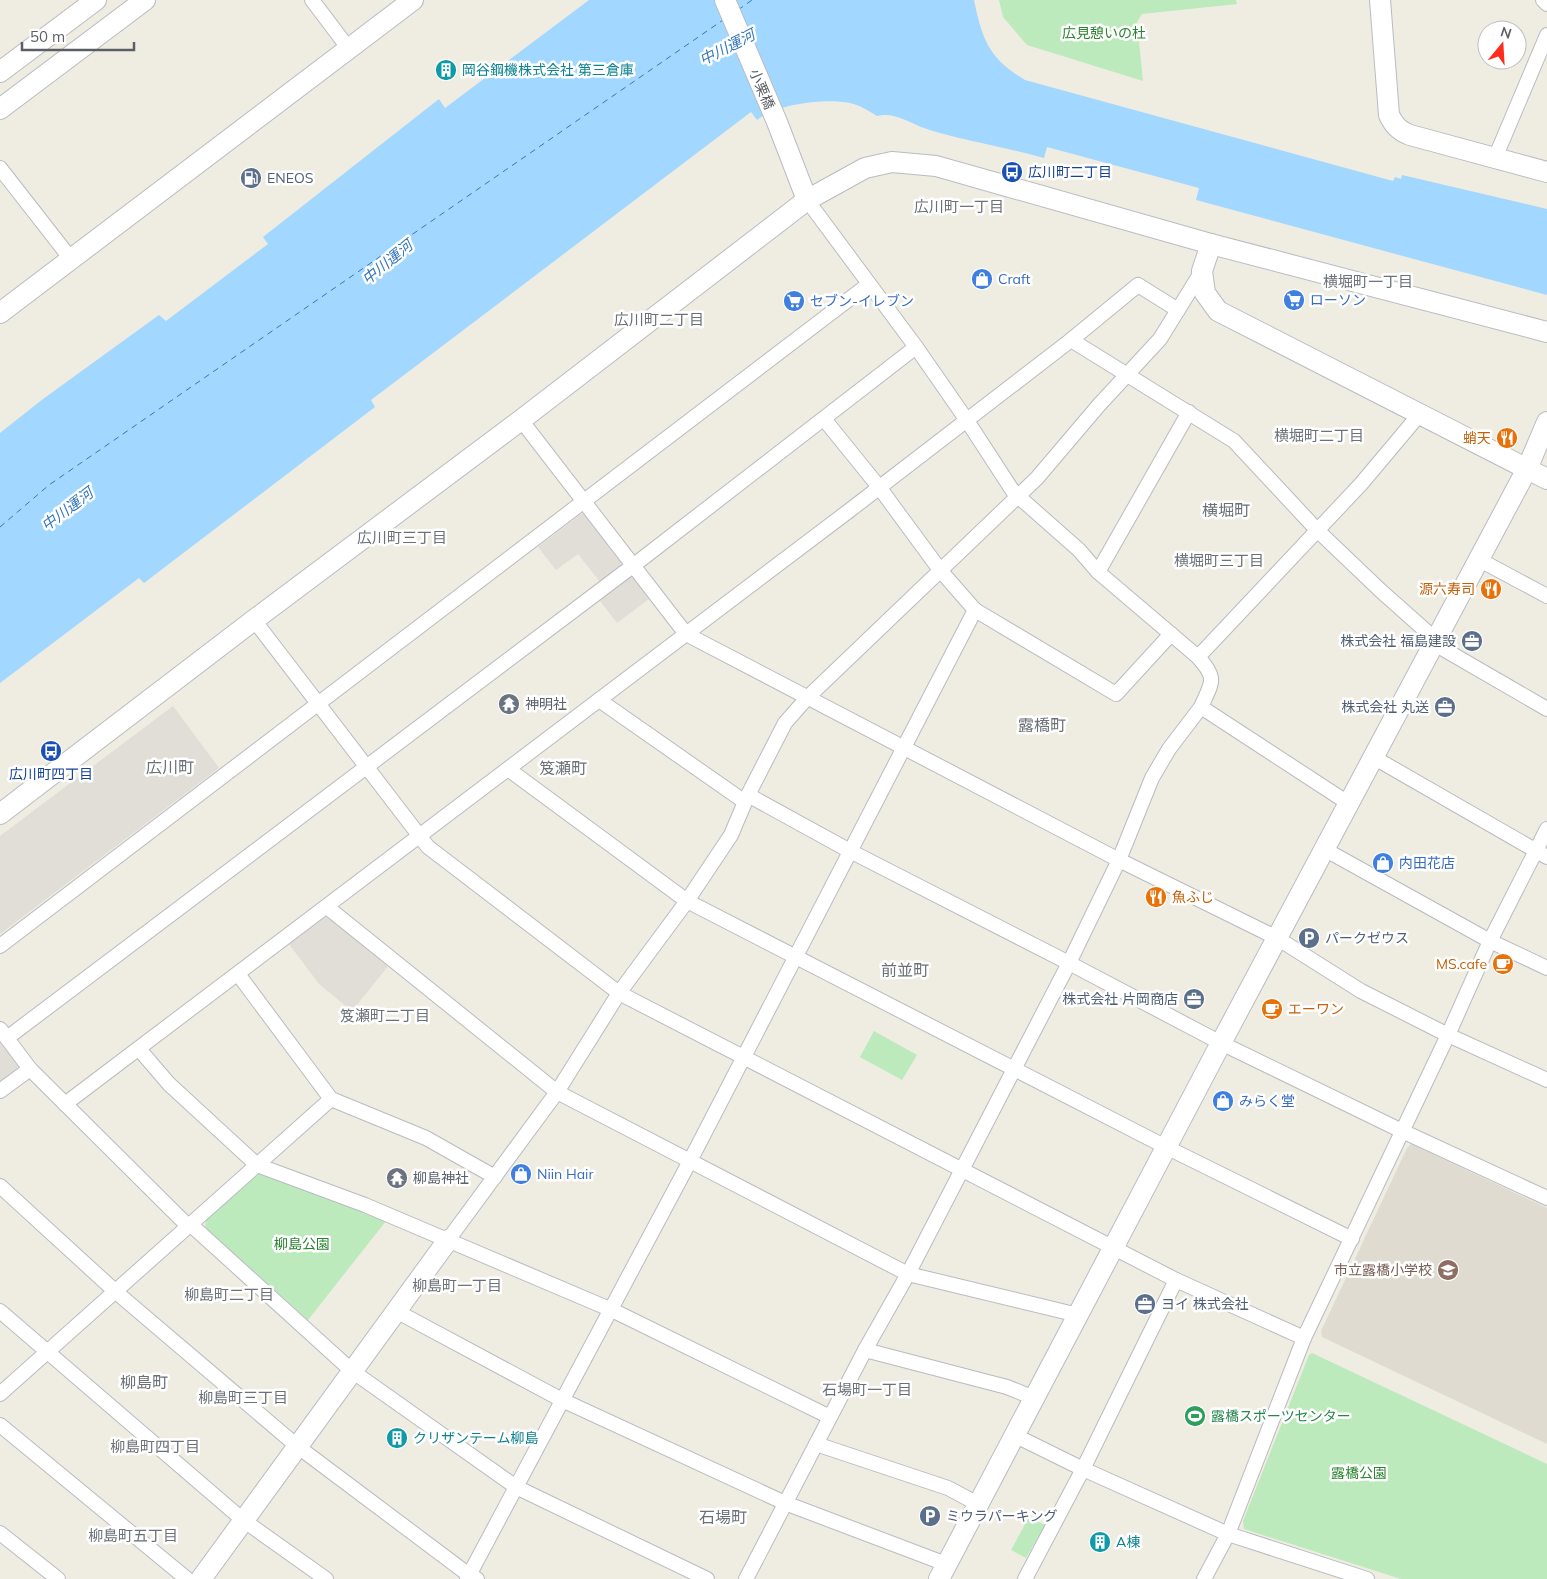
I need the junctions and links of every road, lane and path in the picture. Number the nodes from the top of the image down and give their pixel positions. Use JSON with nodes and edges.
{"nodes":[{"id":1,"x":96,"y":0,"type":"edge"},
{"id":2,"x":145,"y":0,"type":"edge"},
{"id":3,"x":312,"y":0,"type":"edge"},
{"id":4,"x":413,"y":0,"type":"edge"},
{"id":5,"x":725,"y":0,"type":"edge"},
{"id":6,"x":1381,"y":0,"type":"edge"},
{"id":7,"x":1543,"y":0,"type":"edge"},
{"id":8,"x":1547,"y":4,"type":"edge"},
{"id":9,"x":1547,"y":35,"type":"edge"},
{"id":10,"x":349,"y":49,"type":"junction"},
{"id":11,"x":0,"y":72,"type":"edge"},
{"id":12,"x":0,"y":109,"type":"edge"},
{"id":13,"x":1495,"y":158,"type":"junction"},
{"id":14,"x":0,"y":168,"type":"edge"},
{"id":15,"x":1547,"y":172,"type":"edge"},
{"id":16,"x":807,"y":200,"type":"junction"},
{"id":17,"x":1211,"y":244,"type":"junction"},
{"id":18,"x":71,"y":259,"type":"junction"},
{"id":19,"x":1202,"y":270,"type":"junction"},
{"id":20,"x":869,"y":284,"type":"junction"},
{"id":21,"x":1178,"y":310,"type":"junction"},
{"id":22,"x":0,"y":313,"type":"edge"},
{"id":23,"x":1547,"y":332,"type":"edge"},
{"id":24,"x":1071,"y":340,"type":"junction"},
{"id":25,"x":916,"y":347,"type":"junction"},
{"id":26,"x":1128,"y":375,"type":"junction"},
{"id":27,"x":1189,"y":412,"type":"junction"},
{"id":28,"x":1419,"y":415,"type":"junction"},
{"id":29,"x":824,"y":419,"type":"junction"},
{"id":30,"x":966,"y":419,"type":"junction"},
{"id":31,"x":521,"y":420,"type":"junction"},
{"id":32,"x":1547,"y":422,"type":"edge"},
{"id":33,"x":1527,"y":468,"type":"junction"},
{"id":34,"x":1547,"y":479,"type":"edge"},
{"id":35,"x":879,"y":487,"type":"junction"},
{"id":36,"x":1018,"y":498,"type":"junction"},
{"id":37,"x":584,"y":503,"type":"junction"},
{"id":38,"x":1317,"y":530,"type":"junction"},
{"id":39,"x":1478,"y":559,"type":"junction"},
{"id":40,"x":634,"y":566,"type":"junction"},
{"id":41,"x":940,"y":570,"type":"junction"},
{"id":42,"x":1098,"y":572,"type":"junction"},
{"id":43,"x":1547,"y":596,"type":"edge"},
{"id":44,"x":975,"y":610,"type":"junction"},
{"id":45,"x":254,"y":620,"type":"junction"},
{"id":46,"x":686,"y":634,"type":"junction"},
{"id":47,"x":1171,"y":634,"type":"junction"},
{"id":48,"x":1434,"y":641,"type":"junction"},
{"id":49,"x":1198,"y":657,"type":"junction"},
{"id":50,"x":807,"y":698,"type":"junction"},
{"id":51,"x":599,"y":700,"type":"junction"},
{"id":52,"x":317,"y":703,"type":"junction"},
{"id":53,"x":1201,"y":707,"type":"junction"},
{"id":54,"x":1547,"y":710,"type":"edge"},
{"id":55,"x":904,"y":748,"type":"junction"},
{"id":56,"x":1373,"y":757,"type":"junction"},
{"id":57,"x":366,"y":767,"type":"junction"},
{"id":58,"x":508,"y":769,"type":"junction"},
{"id":59,"x":746,"y":799,"type":"junction"},
{"id":60,"x":1348,"y":803,"type":"junction"},
{"id":61,"x":0,"y":814,"type":"edge"},
{"id":62,"x":1547,"y":829,"type":"edge"},
{"id":63,"x":420,"y":836,"type":"junction"},
{"id":64,"x":1324,"y":849,"type":"junction"},
{"id":65,"x":850,"y":852,"type":"junction"},
{"id":66,"x":1541,"y":854,"type":"edge"},
{"id":67,"x":1119,"y":860,"type":"junction"},
{"id":68,"x":687,"y":901,"type":"junction"},
{"id":69,"x":327,"y":907,"type":"junction"},
{"id":70,"x":1277,"y":938,"type":"junction"},
{"id":71,"x":1490,"y":941,"type":"junction"},
{"id":72,"x":0,"y":946,"type":"edge"},
{"id":73,"x":796,"y":957,"type":"junction"},
{"id":74,"x":1069,"y":963,"type":"junction"},
{"id":75,"x":1547,"y":968,"type":"edge"},
{"id":76,"x":238,"y":974,"type":"junction"},
{"id":77,"x":619,"y":993,"type":"junction"},
{"id":78,"x":3,"y":1034,"type":"edge"},
{"id":79,"x":1448,"y":1035,"type":"junction"},
{"id":80,"x":1221,"y":1043,"type":"junction"},
{"id":81,"x":139,"y":1049,"type":"junction"},
{"id":82,"x":744,"y":1057,"type":"junction"},
{"id":83,"x":30,"y":1069,"type":"junction"},
{"id":84,"x":1014,"y":1069,"type":"junction"},
{"id":85,"x":1547,"y":1080,"type":"edge"},
{"id":86,"x":0,"y":1091,"type":"edge"},
{"id":87,"x":557,"y":1092,"type":"junction"},
{"id":88,"x":331,"y":1099,"type":"junction"},
{"id":89,"x":65,"y":1104,"type":"junction"},
{"id":90,"x":1402,"y":1131,"type":"junction"},
{"id":91,"x":1166,"y":1147,"type":"junction"},
{"id":92,"x":690,"y":1161,"type":"junction"},
{"id":93,"x":256,"y":1165,"type":"junction"},
{"id":94,"x":962,"y":1170,"type":"junction"},
{"id":95,"x":495,"y":1176,"type":"junction"},
{"id":96,"x":0,"y":1186,"type":"edge"},
{"id":97,"x":1547,"y":1198,"type":"edge"},
{"id":98,"x":189,"y":1225,"type":"junction"},
{"id":99,"x":1352,"y":1239,"type":"junction"},
{"id":100,"x":448,"y":1240,"type":"junction"},
{"id":101,"x":1113,"y":1248,"type":"junction"},
{"id":102,"x":908,"y":1274,"type":"junction"},
{"id":103,"x":1176,"y":1280,"type":"junction"},
{"id":104,"x":116,"y":1292,"type":"junction"},
{"id":105,"x":612,"y":1310,"type":"junction"},
{"id":106,"x":0,"y":1311,"type":"edge"},
{"id":107,"x":396,"y":1311,"type":"junction"},
{"id":108,"x":1078,"y":1315,"type":"junction"},
{"id":109,"x":1304,"y":1338,"type":"junction"},
{"id":110,"x":865,"y":1350,"type":"junction"},
{"id":111,"x":48,"y":1351,"type":"junction"},
{"id":112,"x":352,"y":1371,"type":"junction"},
{"id":113,"x":0,"y":1394,"type":"edge"},
{"id":114,"x":1034,"y":1398,"type":"junction"},
{"id":115,"x":562,"y":1400,"type":"junction"},
{"id":116,"x":830,"y":1417,"type":"junction"},
{"id":117,"x":0,"y":1425,"type":"edge"},
{"id":118,"x":1014,"y":1435,"type":"junction"},
{"id":119,"x":816,"y":1444,"type":"junction"},
{"id":120,"x":297,"y":1446,"type":"junction"},
{"id":121,"x":1083,"y":1469,"type":"junction"},
{"id":122,"x":516,"y":1488,"type":"junction"},
{"id":123,"x":785,"y":1503,"type":"junction"},
{"id":124,"x":978,"y":1504,"type":"junction"},
{"id":125,"x":243,"y":1520,"type":"junction"},
{"id":126,"x":0,"y":1533,"type":"edge"},
{"id":127,"x":1228,"y":1534,"type":"junction"},
{"id":128,"x":942,"y":1572,"type":"edge"},
{"id":129,"x":471,"y":1578,"type":"edge"},
{"id":130,"x":58,"y":1579,"type":"edge"},
{"id":131,"x":187,"y":1579,"type":"edge"},
{"id":132,"x":201,"y":1579,"type":"edge"},
{"id":133,"x":326,"y":1579,"type":"edge"},
{"id":134,"x":707,"y":1579,"type":"edge"},
{"id":135,"x":746,"y":1579,"type":"edge"},
{"id":136,"x":1024,"y":1579,"type":"edge"},
{"id":137,"x":1204,"y":1579,"type":"edge"},
{"id":138,"x":1367,"y":1579,"type":"edge"}],
"edges":[{"from":1,"to":11,"type":"street"},
{"from":2,"to":12,"type":"street"},
{"from":3,"to":10,"type":"street"},
{"from":4,"to":10,"type":"street"},
{"from":5,"to":16,"type":"street","name":"小栗橋"},
{"from":6,"to":13,"type":"street"},
{"from":7,"to":8,"type":"street"},
{"from":9,"to":13,"type":"street"},
{"from":10,"to":18,"type":"street"},
{"from":13,"to":15,"type":"street"},
{"from":14,"to":18,"type":"street"},
{"from":16,"to":17,"type":"street"},
{"from":16,"to":20,"type":"street"},
{"from":16,"to":31,"type":"street"},
{"from":17,"to":19,"type":"street"},
{"from":17,"to":23,"type":"street"},
{"from":18,"to":22,"type":"street"},
{"from":19,"to":21,"type":"street"},
{"from":19,"to":28,"type":"street"},
{"from":20,"to":25,"type":"street"},
{"from":20,"to":37,"type":"street"},
{"from":21,"to":24,"type":"street"},
{"from":21,"to":26,"type":"street"},
{"from":24,"to":26,"type":"street"},
{"from":24,"to":30,"type":"street"},
{"from":25,"to":29,"type":"street"},
{"from":25,"to":30,"type":"street"},
{"from":26,"to":27,"type":"street"},
{"from":26,"to":36,"type":"street"},
{"from":27,"to":38,"type":"street"},
{"from":27,"to":42,"type":"street"},
{"from":28,"to":33,"type":"street"},
{"from":28,"to":38,"type":"street"},
{"from":29,"to":35,"type":"street"},
{"from":29,"to":40,"type":"street"},
{"from":30,"to":35,"type":"street"},
{"from":30,"to":36,"type":"street"},
{"from":31,"to":37,"type":"street"},
{"from":31,"to":45,"type":"street"},
{"from":32,"to":33,"type":"street"},
{"from":33,"to":34,"type":"street"},
{"from":33,"to":39,"type":"street"},
{"from":35,"to":41,"type":"street"},
{"from":35,"to":46,"type":"street"},
{"from":36,"to":41,"type":"street"},
{"from":36,"to":42,"type":"street"},
{"from":37,"to":40,"type":"street"},
{"from":37,"to":52,"type":"street"},
{"from":38,"to":48,"type":"street"},
{"from":38,"to":49,"type":"street"},
{"from":39,"to":43,"type":"street"},
{"from":39,"to":48,"type":"street"},
{"from":40,"to":46,"type":"street"},
{"from":40,"to":57,"type":"street"},
{"from":41,"to":44,"type":"street"},
{"from":41,"to":50,"type":"street"},
{"from":42,"to":47,"type":"street"},
{"from":44,"to":47,"type":"street"},
{"from":44,"to":55,"type":"street"},
{"from":45,"to":52,"type":"street"},
{"from":45,"to":61,"type":"street"},
{"from":46,"to":50,"type":"street"},
{"from":46,"to":51,"type":"street"},
{"from":47,"to":49,"type":"street"},
{"from":48,"to":54,"type":"street"},
{"from":48,"to":56,"type":"street"},
{"from":49,"to":53,"type":"street"},
{"from":50,"to":55,"type":"street"},
{"from":50,"to":59,"type":"street"},
{"from":51,"to":58,"type":"street"},
{"from":51,"to":59,"type":"street"},
{"from":52,"to":57,"type":"street"},
{"from":52,"to":72,"type":"street"},
{"from":53,"to":60,"type":"street"},
{"from":53,"to":67,"type":"street"},
{"from":55,"to":65,"type":"street"},
{"from":55,"to":67,"type":"street"},
{"from":56,"to":60,"type":"street"},
{"from":56,"to":66,"type":"street"},
{"from":57,"to":63,"type":"street"},
{"from":57,"to":78,"type":"street"},
{"from":58,"to":63,"type":"street"},
{"from":58,"to":68,"type":"street"},
{"from":59,"to":65,"type":"street"},
{"from":59,"to":68,"type":"street"},
{"from":60,"to":64,"type":"street"},
{"from":62,"to":66,"type":"street"},
{"from":63,"to":69,"type":"street"},
{"from":63,"to":77,"type":"street"},
{"from":64,"to":70,"type":"street"},
{"from":64,"to":71,"type":"street"},
{"from":65,"to":73,"type":"street"},
{"from":65,"to":74,"type":"street"},
{"from":66,"to":71,"type":"street"},
{"from":67,"to":70,"type":"street"},
{"from":67,"to":74,"type":"street"},
{"from":68,"to":73,"type":"street"},
{"from":68,"to":77,"type":"street"},
{"from":69,"to":76,"type":"street"},
{"from":69,"to":87,"type":"street"},
{"from":70,"to":79,"type":"street"},
{"from":70,"to":80,"type":"street"},
{"from":71,"to":75,"type":"street"},
{"from":71,"to":79,"type":"street"},
{"from":73,"to":82,"type":"street"},
{"from":73,"to":84,"type":"street"},
{"from":74,"to":80,"type":"street"},
{"from":74,"to":84,"type":"street"},
{"from":76,"to":81,"type":"street"},
{"from":76,"to":88,"type":"street"},
{"from":77,"to":82,"type":"street"},
{"from":77,"to":87,"type":"street"},
{"from":78,"to":83,"type":"street"},
{"from":79,"to":85,"type":"street"},
{"from":79,"to":90,"type":"street"},
{"from":80,"to":90,"type":"street"},
{"from":80,"to":91,"type":"street"},
{"from":81,"to":89,"type":"street"},
{"from":81,"to":93,"type":"street"},
{"from":82,"to":92,"type":"street"},
{"from":82,"to":94,"type":"street"},
{"from":83,"to":86,"type":"street"},
{"from":83,"to":89,"type":"street"},
{"from":84,"to":91,"type":"street"},
{"from":84,"to":94,"type":"street"},
{"from":87,"to":92,"type":"street"},
{"from":87,"to":95,"type":"street"},
{"from":88,"to":93,"type":"street"},
{"from":88,"to":95,"type":"street"},
{"from":89,"to":98,"type":"street"},
{"from":90,"to":97,"type":"street"},
{"from":90,"to":99,"type":"street"},
{"from":91,"to":99,"type":"street"},
{"from":91,"to":101,"type":"street"},
{"from":92,"to":102,"type":"street"},
{"from":92,"to":105,"type":"street"},
{"from":93,"to":98,"type":"street"},
{"from":93,"to":100,"type":"street"},
{"from":94,"to":101,"type":"street"},
{"from":94,"to":102,"type":"street"},
{"from":95,"to":100,"type":"street"},
{"from":96,"to":104,"type":"street"},
{"from":98,"to":104,"type":"street"},
{"from":98,"to":112,"type":"street"},
{"from":99,"to":109,"type":"street"},
{"from":100,"to":105,"type":"street"},
{"from":100,"to":107,"type":"street"},
{"from":101,"to":103,"type":"street"},
{"from":101,"to":108,"type":"street"},
{"from":102,"to":108,"type":"street"},
{"from":102,"to":110,"type":"street"},
{"from":103,"to":109,"type":"street"},
{"from":103,"to":121,"type":"street"},
{"from":104,"to":111,"type":"street"},
{"from":104,"to":120,"type":"street"},
{"from":105,"to":115,"type":"street"},
{"from":105,"to":116,"type":"street"},
{"from":106,"to":111,"type":"street"},
{"from":107,"to":112,"type":"street"},
{"from":107,"to":115,"type":"street"},
{"from":108,"to":114,"type":"street"},
{"from":109,"to":127,"type":"street"},
{"from":110,"to":114,"type":"street"},
{"from":110,"to":116,"type":"street"},
{"from":111,"to":113,"type":"street"},
{"from":111,"to":125,"type":"street"},
{"from":112,"to":120,"type":"street"},
{"from":112,"to":122,"type":"street"},
{"from":114,"to":118,"type":"street"},
{"from":115,"to":122,"type":"street"},
{"from":115,"to":123,"type":"street"},
{"from":116,"to":119,"type":"street"},
{"from":117,"to":131,"type":"street"},
{"from":118,"to":121,"type":"street"},
{"from":118,"to":124,"type":"street"},
{"from":119,"to":123,"type":"street"},
{"from":119,"to":124,"type":"street"},
{"from":120,"to":125,"type":"street"},
{"from":120,"to":129,"type":"street"},
{"from":121,"to":127,"type":"street"},
{"from":121,"to":136,"type":"street"},
{"from":122,"to":129,"type":"street"},
{"from":122,"to":134,"type":"street"},
{"from":123,"to":128,"type":"street"},
{"from":123,"to":135,"type":"street"},
{"from":124,"to":128,"type":"street"},
{"from":125,"to":132,"type":"street"},
{"from":125,"to":133,"type":"street"},
{"from":126,"to":130,"type":"street"},
{"from":127,"to":137,"type":"street"},
{"from":127,"to":138,"type":"street"}]}
